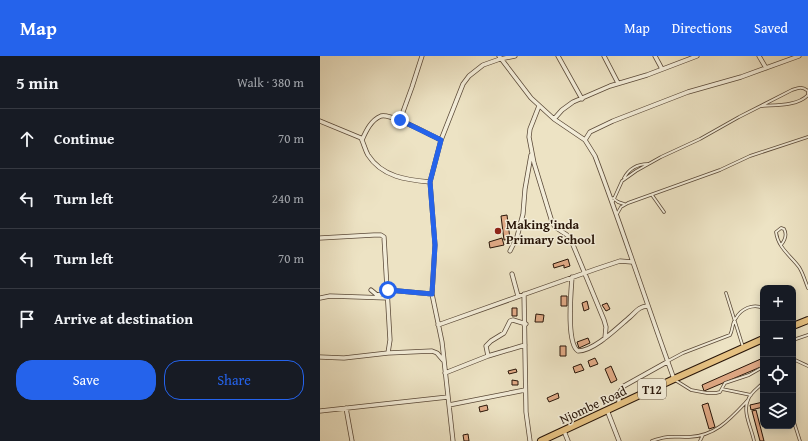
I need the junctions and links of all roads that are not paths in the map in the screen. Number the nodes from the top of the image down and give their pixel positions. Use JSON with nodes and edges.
{"nodes":[{"id":1,"x":422,"y":56,"type":"edge"},
{"id":2,"x":515,"y":56,"type":"edge"},
{"id":3,"x":558,"y":56,"type":"edge"},
{"id":4,"x":604,"y":56,"type":"edge"},
{"id":5,"x":655,"y":56,"type":"edge"},
{"id":6,"x":697,"y":56,"type":"edge"},
{"id":7,"x":759,"y":56,"type":"edge"},
{"id":8,"x":799,"y":56,"type":"edge"},
{"id":9,"x":500,"y":57,"type":"edge"},
{"id":10,"x":766,"y":68,"type":"junction"},
{"id":11,"x":662,"y":69,"type":"junction"},
{"id":12,"x":618,"y":83,"type":"junction"},
{"id":13,"x":808,"y":94,"type":"edge"},
{"id":14,"x":582,"y":99,"type":"junction"},
{"id":15,"x":539,"y":106,"type":"junction"},
{"id":16,"x":761,"y":106,"type":"junction"},
{"id":17,"x":554,"y":118,"type":"junction"},
{"id":18,"x":400,"y":120,"type":"junction"},
{"id":19,"x":320,"y":121,"type":"edge"},
{"id":20,"x":808,"y":137,"type":"edge"},
{"id":21,"x":362,"y":140,"type":"junction"},
{"id":22,"x":441,"y":140,"type":"junction"},
{"id":23,"x":585,"y":140,"type":"junction"},
{"id":24,"x":531,"y":153,"type":"junction"},
{"id":25,"x":430,"y":182,"type":"junction"},
{"id":26,"x":652,"y":195,"type":"junction"},
{"id":27,"x":613,"y":200,"type":"junction"},
{"id":28,"x":624,"y":204,"type":"junction"},
{"id":29,"x":664,"y":212,"type":"dead end"},
{"id":30,"x":617,"y":214,"type":"junction"},
{"id":31,"x":320,"y":238,"type":"edge"},
{"id":32,"x":781,"y":245,"type":"junction"},
{"id":33,"x":510,"y":251,"type":"dead end"},
{"id":34,"x":632,"y":262,"type":"junction"},
{"id":35,"x":585,"y":273,"type":"junction"},
{"id":36,"x":512,"y":274,"type":"dead end"},
{"id":37,"x":572,"y":277,"type":"junction"},
{"id":38,"x":808,"y":288,"type":"edge"},
{"id":39,"x":371,"y":290,"type":"dead end"},
{"id":40,"x":388,"y":292,"type":"junction"},
{"id":41,"x":726,"y":293,"type":"dead end"},
{"id":42,"x":432,"y":294,"type":"junction"},
{"id":43,"x":524,"y":294,"type":"junction"},
{"id":44,"x":518,"y":296,"type":"junction"},
{"id":45,"x":320,"y":298,"type":"edge"},
{"id":46,"x":388,"y":298,"type":"junction"},
{"id":47,"x":647,"y":306,"type":"junction"},
{"id":48,"x":760,"y":306,"type":"edge"},
{"id":49,"x":735,"y":319,"type":"junction"},
{"id":50,"x":808,"y":320,"type":"edge"},
{"id":51,"x":526,"y":324,"type":"junction"},
{"id":52,"x":438,"y":325,"type":"junction"},
{"id":53,"x":796,"y":325,"type":"edge"},
{"id":54,"x":808,"y":335,"type":"edge"},
{"id":55,"x":605,"y":338,"type":"junction"},
{"id":56,"x":796,"y":339,"type":"edge"},
{"id":57,"x":760,"y":340,"type":"edge"},
{"id":58,"x":525,"y":345,"type":"junction"},
{"id":59,"x":744,"y":348,"type":"junction"},
{"id":60,"x":388,"y":353,"type":"junction"},
{"id":61,"x":488,"y":356,"type":"junction"},
{"id":62,"x":320,"y":357,"type":"edge"},
{"id":63,"x":443,"y":360,"type":"junction"},
{"id":64,"x":796,"y":360,"type":"edge"},
{"id":65,"x":667,"y":362,"type":"junction"},
{"id":66,"x":808,"y":366,"type":"edge"},
{"id":67,"x":760,"y":369,"type":"edge"},
{"id":68,"x":445,"y":373,"type":"junction"},
{"id":69,"x":674,"y":379,"type":"junction"},
{"id":70,"x":760,"y":386,"type":"edge"},
{"id":71,"x":722,"y":389,"type":"junction"},
{"id":72,"x":525,"y":390,"type":"junction"},
{"id":73,"x":751,"y":395,"type":"junction"},
{"id":74,"x":448,"y":397,"type":"junction"},
{"id":75,"x":748,"y":400,"type":"junction"},
{"id":76,"x":449,"y":405,"type":"junction"},
{"id":77,"x":619,"y":405,"type":"junction"},
{"id":78,"x":346,"y":408,"type":"junction"},
{"id":79,"x":607,"y":410,"type":"junction"},
{"id":80,"x":320,"y":411,"type":"edge"},
{"id":81,"x":796,"y":429,"type":"edge"},
{"id":82,"x":564,"y":431,"type":"junction"},
{"id":83,"x":703,"y":435,"type":"junction"},
{"id":84,"x":352,"y":441,"type":"edge"},
{"id":85,"x":453,"y":441,"type":"edge"},
{"id":86,"x":530,"y":441,"type":"edge"},
{"id":87,"x":542,"y":441,"type":"edge"},
{"id":88,"x":568,"y":441,"type":"edge"},
{"id":89,"x":619,"y":441,"type":"edge"},
{"id":90,"x":652,"y":441,"type":"edge"},
{"id":91,"x":700,"y":441,"type":"edge"},
{"id":92,"x":754,"y":441,"type":"edge"},
{"id":93,"x":800,"y":441,"type":"edge"}],
"edges":[{"from":1,"to":18,"type":"street"},
{"from":2,"to":9,"type":"street"},
{"from":3,"to":14,"type":"street"},
{"from":4,"to":12,"type":"street"},
{"from":5,"to":11,"type":"street"},
{"from":6,"to":11,"type":"street"},
{"from":7,"to":10,"type":"street"},
{"from":8,"to":10,"type":"street"},
{"from":9,"to":15,"type":"street"},
{"from":9,"to":22,"type":"street"},
{"from":10,"to":23,"type":"street"},
{"from":11,"to":12,"type":"street"},
{"from":12,"to":14,"type":"street"},
{"from":13,"to":16,"type":"lane"},
{"from":13,"to":16,"type":"lane"},
{"from":14,"to":17,"type":"street"},
{"from":15,"to":17,"type":"street"},
{"from":15,"to":24,"type":"street"},
{"from":16,"to":27,"type":"lane"},
{"from":17,"to":23,"type":"street"},
{"from":18,"to":21,"type":"street"},
{"from":18,"to":22,"type":"street"},
{"from":19,"to":21,"type":"street"},
{"from":20,"to":26,"type":"lane"},
{"from":21,"to":25,"type":"street"},
{"from":22,"to":25,"type":"street"},
{"from":23,"to":27,"type":"street"},
{"from":24,"to":33,"type":"street"},
{"from":24,"to":35,"type":"street"},
{"from":25,"to":42,"type":"street"},
{"from":26,"to":28,"type":"lane"},
{"from":26,"to":29,"type":"lane"},
{"from":27,"to":28,"type":"lane"},
{"from":27,"to":30,"type":"street"},
{"from":28,"to":30,"type":"lane"},
{"from":30,"to":34,"type":"street"},
{"from":31,"to":40,"type":"street"},
{"from":32,"to":32,"type":"lane"},
{"from":32,"to":38,"type":"lane"},
{"from":34,"to":35,"type":"street"},
{"from":34,"to":47,"type":"street"},
{"from":35,"to":37,"type":"street"},
{"from":35,"to":55,"type":"street"},
{"from":36,"to":44,"type":"street"},
{"from":37,"to":43,"type":"street"},
{"from":37,"to":55,"type":"street"},
{"from":39,"to":40,"type":"street"},
{"from":40,"to":42,"type":"street"},
{"from":40,"to":46,"type":"street"},
{"from":41,"to":49,"type":"lane"},
{"from":42,"to":52,"type":"street"},
{"from":43,"to":44,"type":"street"},
{"from":43,"to":51,"type":"street"},
{"from":44,"to":52,"type":"street"},
{"from":45,"to":46,"type":"street"},
{"from":46,"to":60,"type":"street"},
{"from":47,"to":55,"type":"street"},
{"from":47,"to":65,"type":"street"},
{"from":48,"to":49,"type":"lane"},
{"from":49,"to":59,"type":"lane"},
{"from":49,"to":65,"type":"lane"},
{"from":50,"to":53,"type":"highway"},
{"from":51,"to":58,"type":"street"},
{"from":51,"to":61,"type":"street"},
{"from":52,"to":63,"type":"street"},
{"from":54,"to":56,"type":"lane"},
{"from":57,"to":59,"type":"highway","name":"Njombe Road","number":"T12"},
{"from":58,"to":61,"type":"street"},
{"from":58,"to":72,"type":"street"},
{"from":59,"to":69,"type":"highway","name":"Njombe Road","number":"T12"},
{"from":60,"to":62,"type":"street"},
{"from":60,"to":63,"type":"street"},
{"from":61,"to":68,"type":"street"},
{"from":63,"to":68,"type":"street"},
{"from":64,"to":66,"type":"lane"},
{"from":65,"to":69,"type":"street"},
{"from":65,"to":77,"type":"street"},
{"from":67,"to":71,"type":"lane"},
{"from":68,"to":74,"type":"street"},
{"from":69,"to":71,"type":"lane"},
{"from":69,"to":77,"type":"highway","name":"Njombe Road","number":"T12"},
{"from":70,"to":73,"type":"lane"},
{"from":71,"to":73,"type":"lane"},
{"from":72,"to":76,"type":"street"},
{"from":72,"to":86,"type":"street"},
{"from":73,"to":75,"type":"lane"},
{"from":74,"to":76,"type":"street"},
{"from":74,"to":78,"type":"street"},
{"from":75,"to":83,"type":"lane"},
{"from":75,"to":92,"type":"lane"},
{"from":76,"to":85,"type":"street"},
{"from":77,"to":79,"type":"highway","name":"Njombe Road","number":"T12"},
{"from":78,"to":80,"type":"street"},
{"from":78,"to":84,"type":"street"},
{"from":79,"to":82,"type":"highway","name":"Njombe Road","number":"T12"},
{"from":79,"to":89,"type":"street"},
{"from":81,"to":93,"type":"lane"},
{"from":82,"to":87,"type":"highway","name":"Njombe Road","number":"T12"},
{"from":82,"to":88,"type":"street"},
{"from":83,"to":90,"type":"lane"},
{"from":83,"to":91,"type":"lane"}]}
